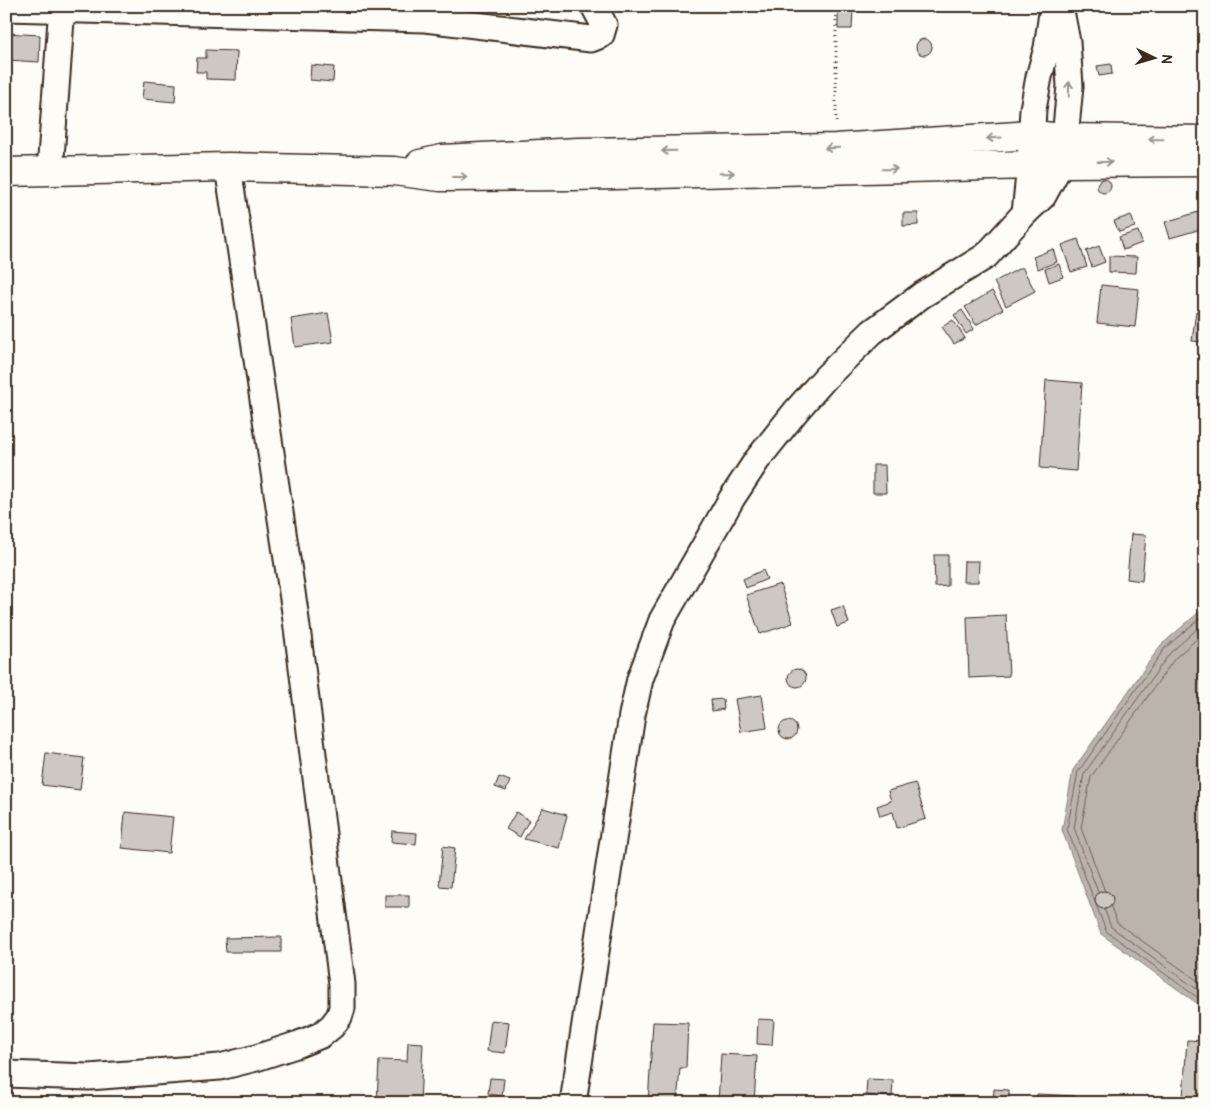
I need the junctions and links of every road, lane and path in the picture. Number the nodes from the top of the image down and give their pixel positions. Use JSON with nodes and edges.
{"nodes":[{"id":1,"x":594,"y":6,"type":"edge"},
{"id":2,"x":836,"y":6,"type":"edge"},
{"id":3,"x":1053,"y":6,"type":"edge"},
{"id":4,"x":1060,"y":6,"type":"edge"},
{"id":5,"x":6,"y":8,"type":"edge"},
{"id":6,"x":62,"y":8,"type":"edge"},
{"id":7,"x":1031,"y":135,"type":"junction"},
{"id":8,"x":1205,"y":140,"type":"edge"},
{"id":9,"x":836,"y":148,"type":"junction"},
{"id":10,"x":1063,"y":150,"type":"junction"},
{"id":11,"x":1205,"y":162,"type":"edge"},
{"id":12,"x":1030,"y":165,"type":"junction"},
{"id":13,"x":228,"y":167,"type":"junction"},
{"id":14,"x":394,"y":170,"type":"junction"},
{"id":15,"x":50,"y":171,"type":"junction"},
{"id":16,"x":6,"y":172,"type":"edge"},
{"id":17,"x":1025,"y":213,"type":"junction"},
{"id":18,"x":6,"y":1074,"type":"edge"},
{"id":19,"x":573,"y":1103,"type":"edge"}],
"edges":[{"from":1,"to":6,"type":"street"},
{"from":2,"to":9,"type":"path"},
{"from":3,"to":7,"type":"street"},
{"from":10,"to":4,"type":"street","one_way":true},
{"from":5,"to":6,"type":"street"},
{"from":6,"to":15,"type":"street"},
{"from":7,"to":9,"type":"highway","one_way":true},
{"from":7,"to":10,"type":"highway"},
{"from":7,"to":12,"type":"street"},
{"from":8,"to":10,"type":"highway","one_way":true},
{"from":9,"to":14,"type":"highway","one_way":true},
{"from":10,"to":11,"type":"highway","one_way":true},
{"from":10,"to":12,"type":"highway"},
{"from":10,"to":17,"type":"street"},
{"from":14,"to":12,"type":"highway","one_way":true},
{"from":12,"to":17,"type":"street"},
{"from":13,"to":14,"type":"highway"},
{"from":13,"to":15,"type":"highway"},
{"from":13,"to":18,"type":"street"},
{"from":15,"to":16,"type":"highway"},
{"from":17,"to":19,"type":"street"}]}
